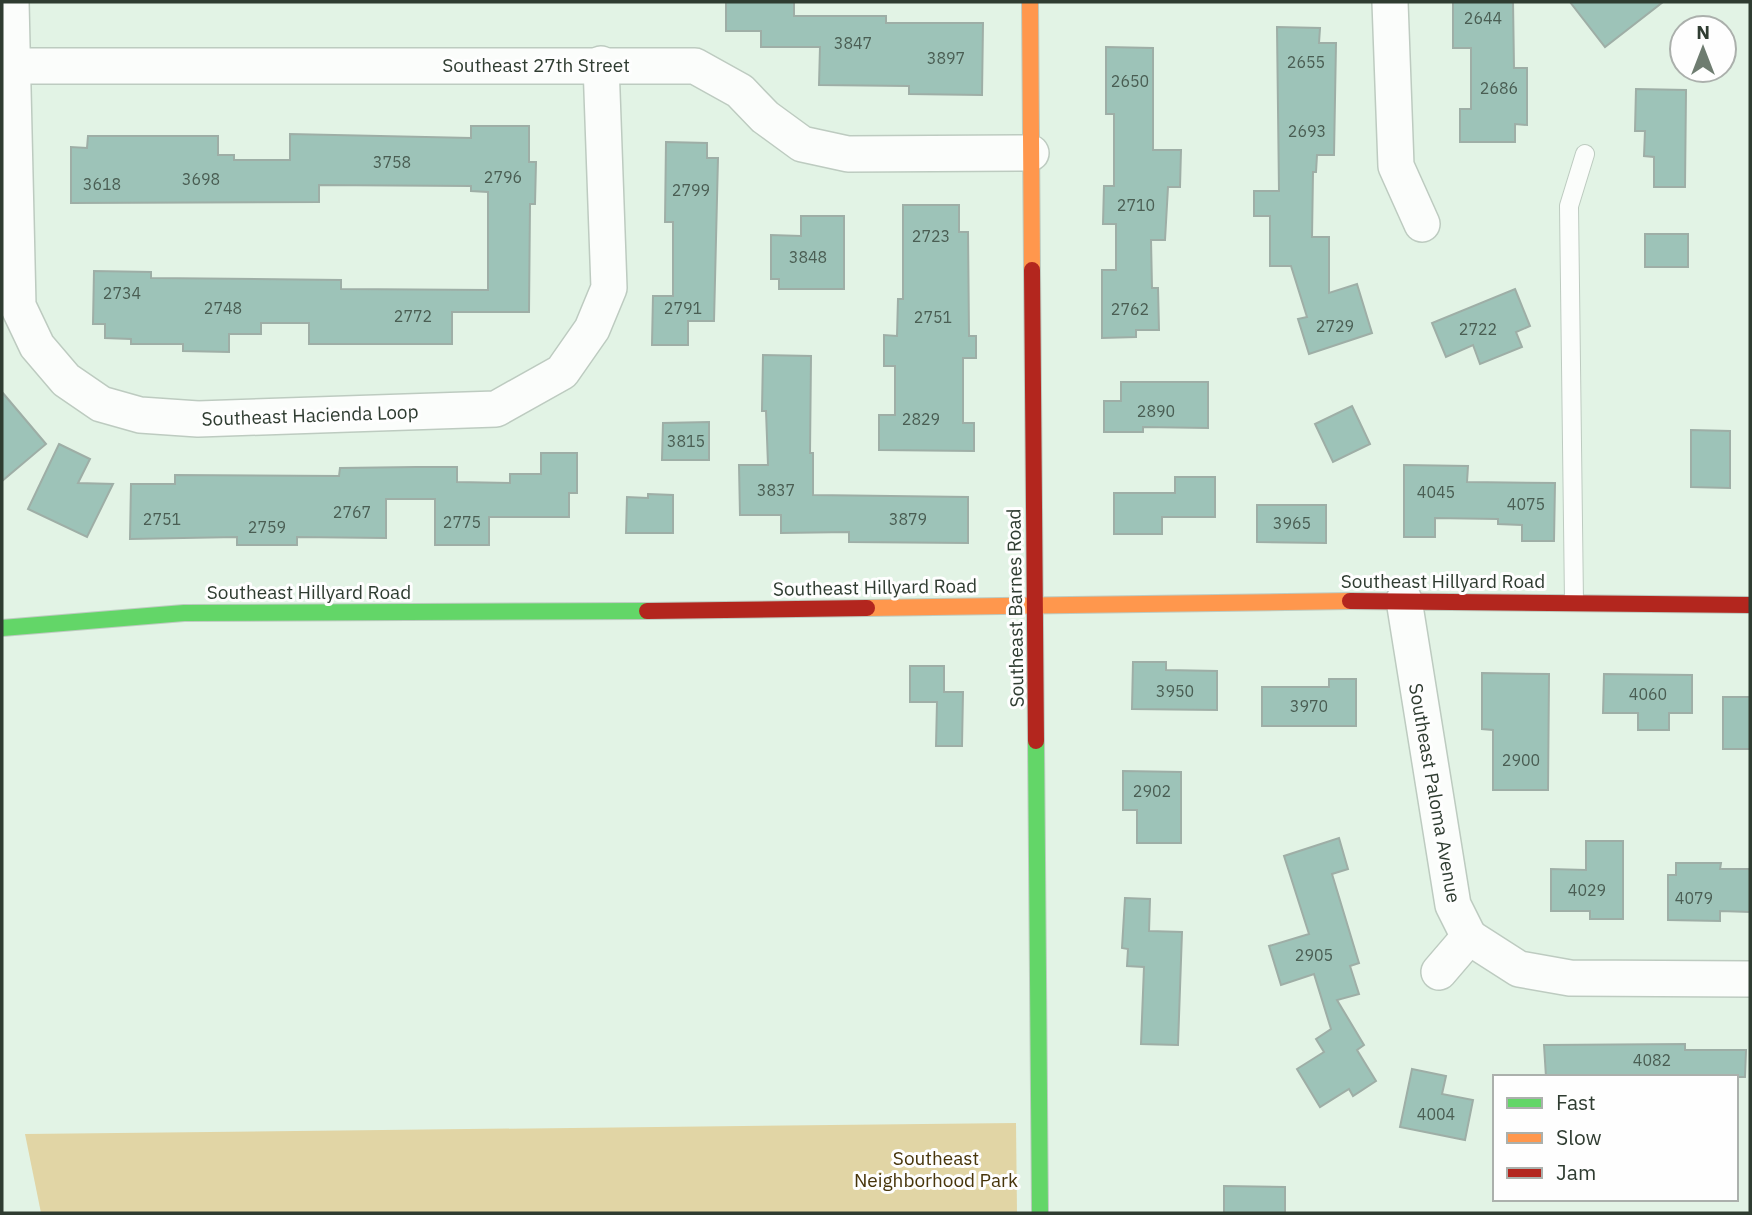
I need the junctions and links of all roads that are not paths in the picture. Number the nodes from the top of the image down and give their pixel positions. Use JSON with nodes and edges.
{"nodes":[{"id":1,"x":11,"y":2,"type":"edge"},
{"id":2,"x":1030,"y":2,"type":"edge"},
{"id":3,"x":1390,"y":2,"type":"edge"},
{"id":4,"x":601,"y":64,"type":"junction"},
{"id":5,"x":13,"y":66,"type":"junction"},
{"id":6,"x":1031,"y":153,"type":"junction"},
{"id":7,"x":1585,"y":154,"type":"dead end"},
{"id":8,"x":1422,"y":224,"type":"dead end"},
{"id":9,"x":1404,"y":600,"type":"junction"},
{"id":10,"x":1574,"y":602,"type":"junction"},
{"id":11,"x":1037,"y":605,"type":"junction"},
{"id":12,"x":1750,"y":605,"type":"edge"},
{"id":13,"x":2,"y":628,"type":"edge"},
{"id":14,"x":1469,"y":937,"type":"junction"},
{"id":15,"x":1439,"y":972,"type":"dead end"},
{"id":16,"x":1750,"y":979,"type":"edge"},
{"id":17,"x":1040,"y":1213,"type":"edge"}],
"edges":[{"from":1,"to":5,"type":"street","name":"Southeast Hacienda Loop"},
{"from":2,"to":6,"type":"street","name":"Southeast Barnes Road"},
{"from":3,"to":8,"type":"street"},
{"from":4,"to":5,"type":"street","name":"Southeast 27th Street"},
{"from":4,"to":5,"type":"street","name":"Southeast Hacienda Loop"},
{"from":4,"to":6,"type":"street","name":"Southeast 27th Street"},
{"from":6,"to":11,"type":"street","name":"Southeast Barnes Road"},
{"from":7,"to":10,"type":"lane"},
{"from":9,"to":10,"type":"street","name":"Southeast Hillyard Road"},
{"from":9,"to":11,"type":"street","name":"Southeast Hillyard Road"},
{"from":9,"to":14,"type":"street","name":"Southeast Paloma Avenue"},
{"from":10,"to":12,"type":"street","name":"Southeast Hillyard Road"},
{"from":11,"to":13,"type":"street","name":"Southeast Hillyard Road"},
{"from":11,"to":17,"type":"street","name":"Southeast Barnes Road"},
{"from":14,"to":15,"type":"street"},
{"from":14,"to":16,"type":"street"}]}
